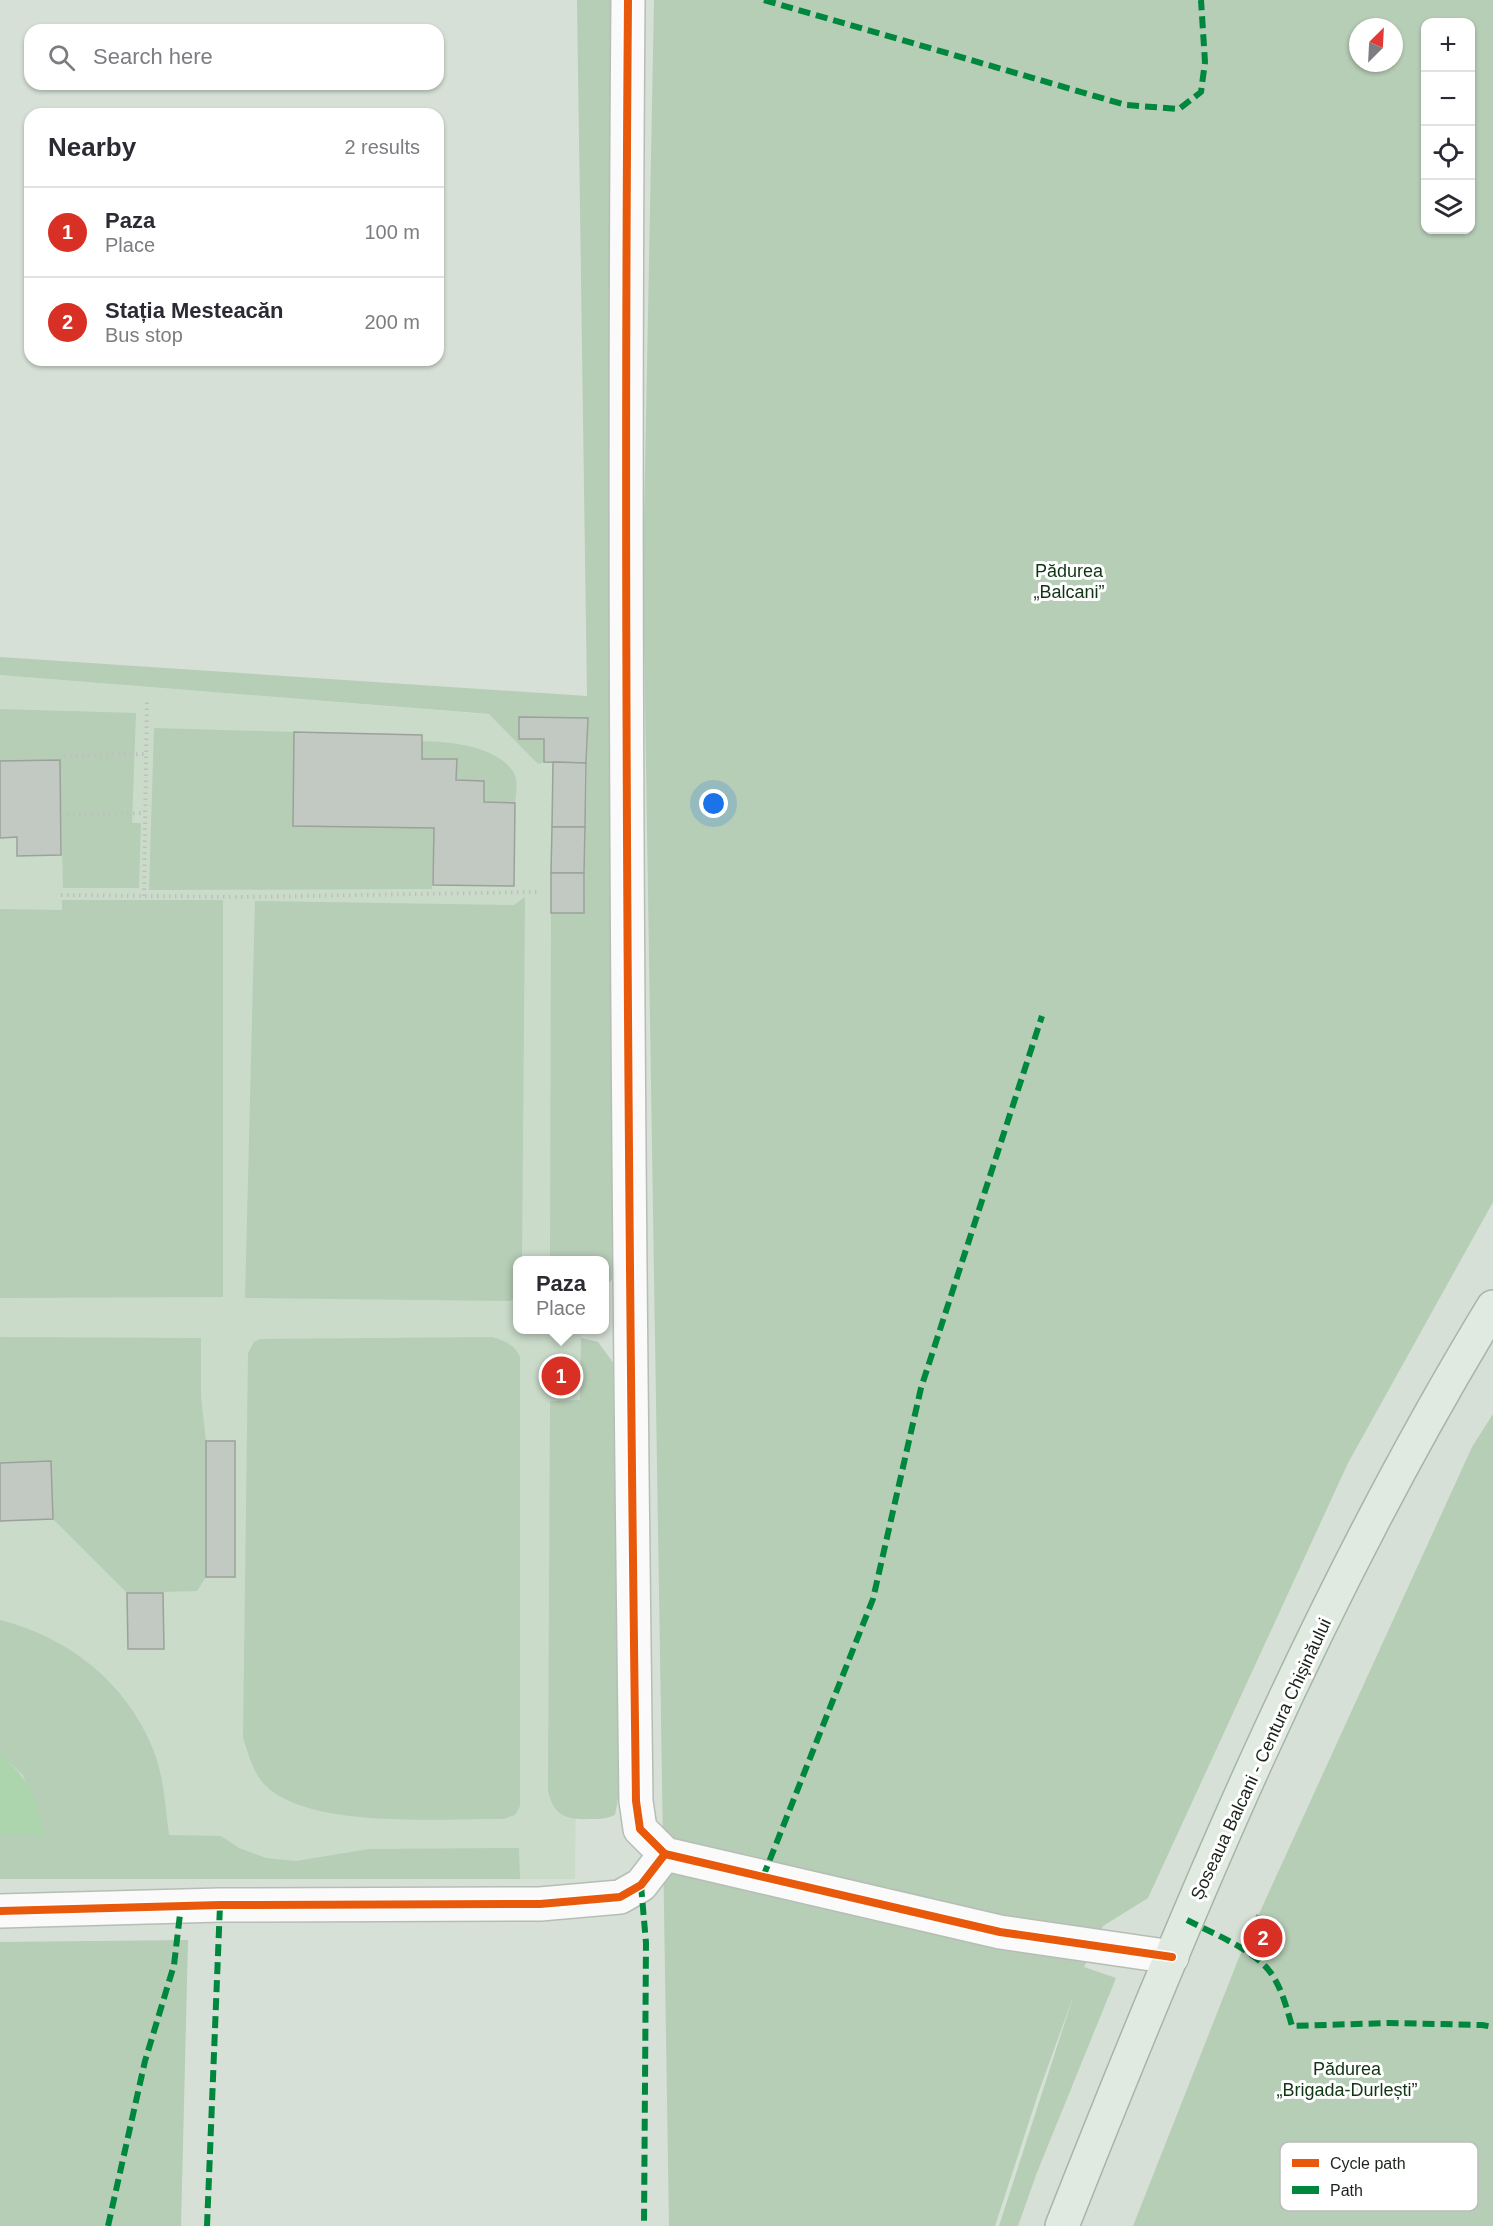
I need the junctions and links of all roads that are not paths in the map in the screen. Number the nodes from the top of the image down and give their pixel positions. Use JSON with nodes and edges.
{"nodes":[{"id":1,"x":627,"y":0,"type":"edge"},
{"id":2,"x":1493,"y":1307,"type":"edge"},
{"id":3,"x":665,"y":1854,"type":"junction"},
{"id":4,"x":0,"y":1911,"type":"edge"},
{"id":5,"x":1172,"y":1957,"type":"junction"},
{"id":6,"x":1062,"y":2226,"type":"edge"}],
"edges":[{"from":1,"to":3,"type":"street"},
{"from":2,"to":5,"type":"highway","name":"Șoseaua Balcani - Centura Chișinăului"},
{"from":3,"to":4,"type":"street"},
{"from":3,"to":5,"type":"street"},
{"from":5,"to":6,"type":"highway","name":"Șoseaua Balcani - Centura Chișinăului"}]}
